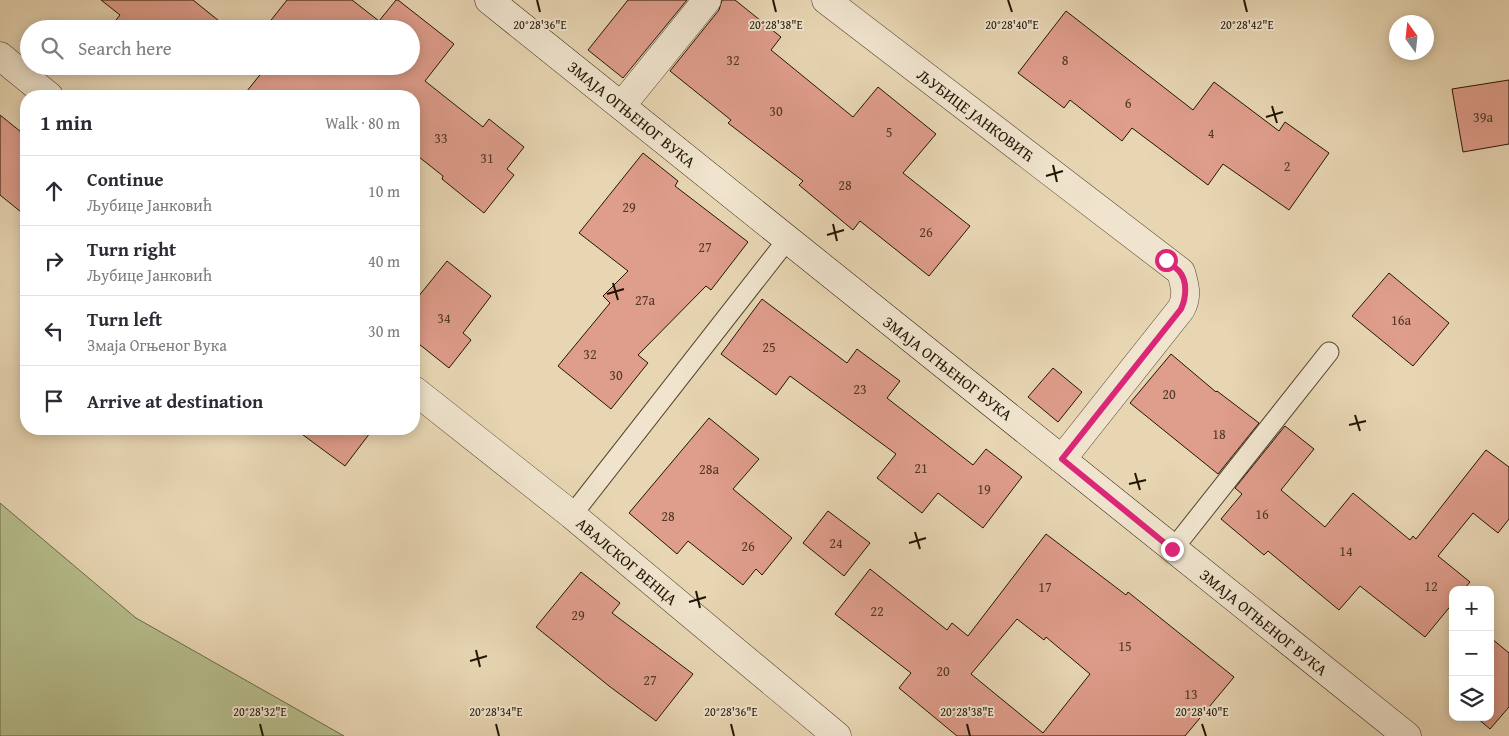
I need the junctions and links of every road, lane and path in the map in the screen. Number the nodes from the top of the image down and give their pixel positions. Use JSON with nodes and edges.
{"nodes":[{"id":1,"x":489,"y":0,"type":"edge"},
{"id":2,"x":707,"y":0,"type":"edge"},
{"id":3,"x":826,"y":0,"type":"edge"},
{"id":4,"x":0,"y":56,"type":"edge"},
{"id":5,"x":20,"y":72,"type":"edge"},
{"id":6,"x":23,"y":75,"type":"edge"},
{"id":7,"x":42,"y":90,"type":"edge"},
{"id":8,"x":622,"y":105,"type":"junction"},
{"id":9,"x":787,"y":240,"type":"junction"},
{"id":10,"x":1329,"y":352,"type":"dead end"},
{"id":11,"x":420,"y":395,"type":"edge"},
{"id":12,"x":1062,"y":459,"type":"junction"},
{"id":13,"x":572,"y":515,"type":"junction"},
{"id":14,"x":1172,"y":549,"type":"junction"},
{"id":15,"x":837,"y":736,"type":"edge"},
{"id":16,"x":1407,"y":736,"type":"edge"}],
"edges":[{"from":1,"to":8,"type":"street","name":"ЗМАЈА ОГЊЕНОГ ВУКА"},
{"from":2,"to":8,"type":"street"},
{"from":3,"to":12,"type":"street","name":"ЉУБИЦЕ ЈАНКОВИЋ"},
{"from":4,"to":5,"type":"street"},
{"from":6,"to":7,"type":"street"},
{"from":8,"to":9,"type":"street","name":"ЗМАЈА ОГЊЕНОГ ВУКА"},
{"from":9,"to":12,"type":"street","name":"ЗМАЈА ОГЊЕНОГ ВУКА"},
{"from":9,"to":13,"type":"lane"},
{"from":10,"to":14,"type":"lane"},
{"from":11,"to":13,"type":"street","name":"АВАЛСКОГ ВЕНЦА"},
{"from":12,"to":14,"type":"street","name":"ЗМАЈА ОГЊЕНОГ ВУКА"},
{"from":13,"to":15,"type":"street","name":"АВАЛСКОГ ВЕНЦА"},
{"from":14,"to":16,"type":"street","name":"ЗМАЈА ОГЊЕНОГ ВУКА"}]}
